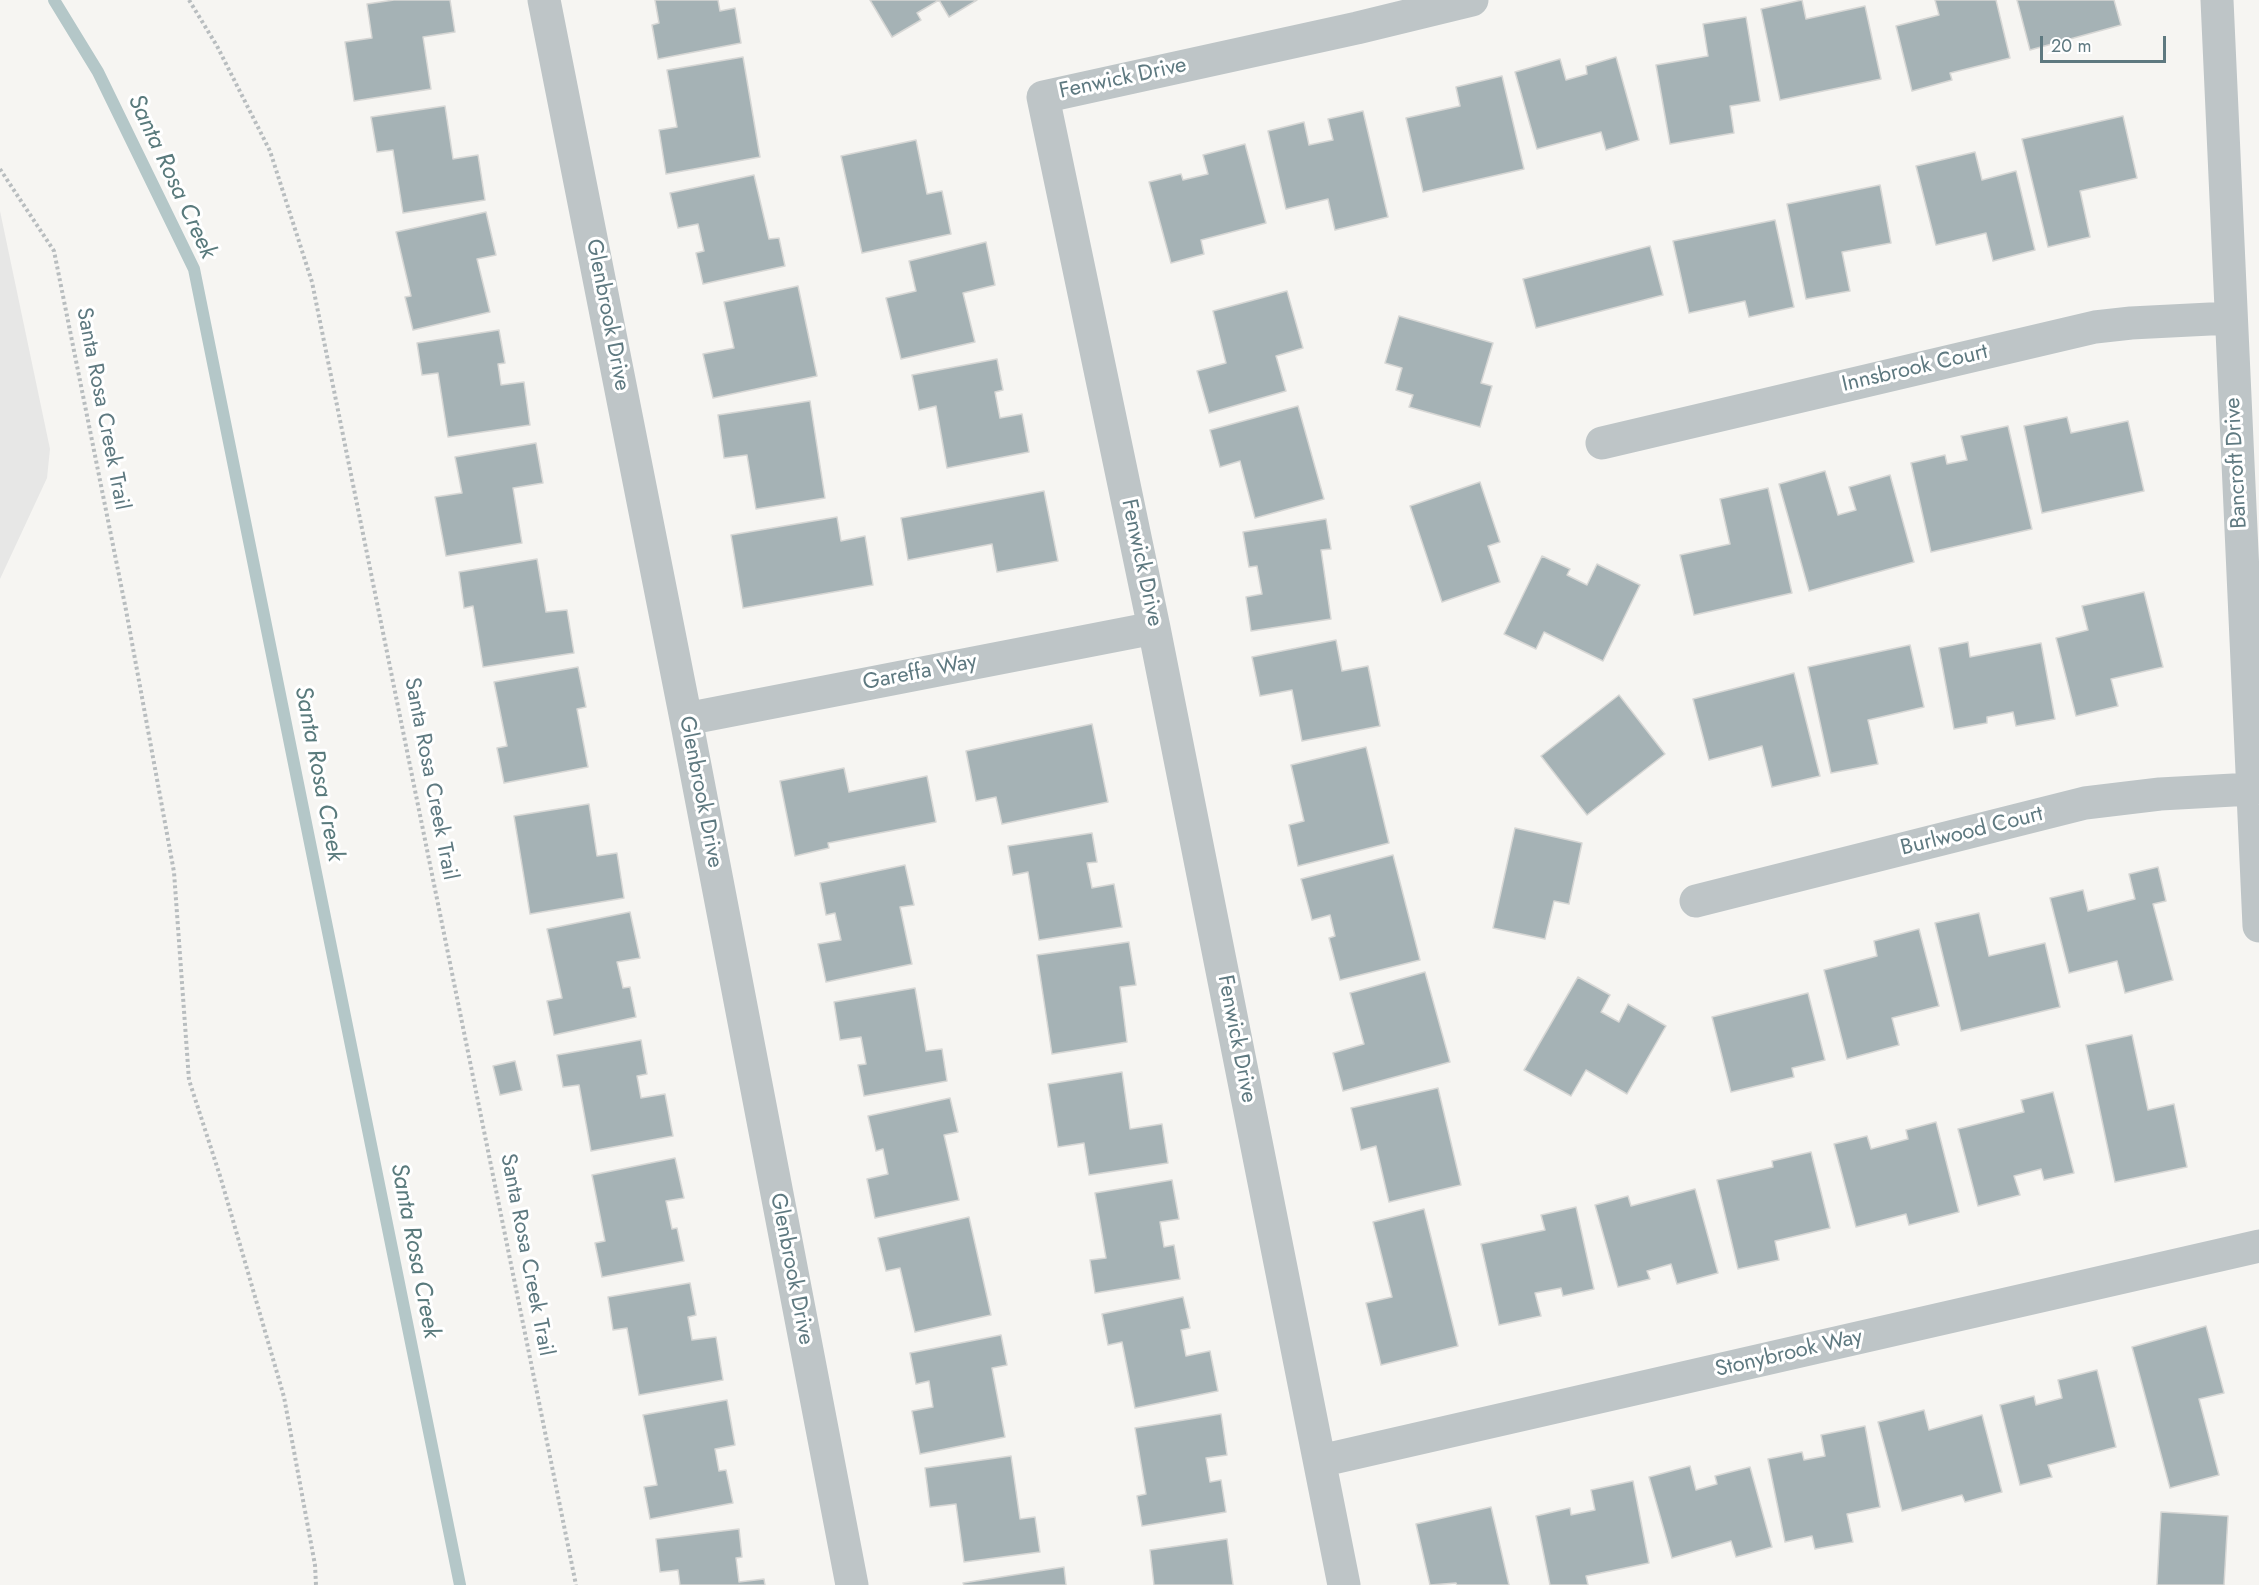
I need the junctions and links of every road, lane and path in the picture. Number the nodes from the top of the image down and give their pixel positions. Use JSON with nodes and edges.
{"nodes":[{"id":1,"x":189,"y":0,"type":"edge"},
{"id":2,"x":544,"y":0,"type":"edge"},
{"id":3,"x":1472,"y":0,"type":"edge"},
{"id":4,"x":2217,"y":0,"type":"edge"},
{"id":5,"x":1353,"y":14,"type":"edge"},
{"id":6,"x":0,"y":169,"type":"edge"},
{"id":7,"x":2230,"y":318,"type":"junction"},
{"id":8,"x":1602,"y":443,"type":"dead end"},
{"id":9,"x":1154,"y":628,"type":"junction"},
{"id":10,"x":686,"y":719,"type":"junction"},
{"id":11,"x":2252,"y":789,"type":"junction"},
{"id":12,"x":1696,"y":901,"type":"dead end"},
{"id":13,"x":2259,"y":926,"type":"edge"},
{"id":14,"x":2259,"y":1246,"type":"edge"},
{"id":15,"x":1320,"y":1461,"type":"junction"},
{"id":16,"x":316,"y":1585,"type":"edge"},
{"id":17,"x":576,"y":1585,"type":"edge"},
{"id":18,"x":852,"y":1585,"type":"edge"},
{"id":19,"x":1344,"y":1585,"type":"edge"}],
"edges":[{"from":1,"to":17,"type":"path","name":"Santa Rosa Creek Trail"},
{"from":2,"to":10,"type":"street","name":"Glenbrook Drive"},
{"from":3,"to":5,"type":"street","name":"Fenwick Drive"},
{"from":4,"to":7,"type":"street","name":"Bancroft Drive"},
{"from":5,"to":9,"type":"street","name":"Fenwick Drive"},
{"from":6,"to":16,"type":"path","name":"Santa Rosa Creek Trail"},
{"from":7,"to":8,"type":"street","name":"Innsbrook Court"},
{"from":7,"to":11,"type":"street","name":"Bancroft Drive"},
{"from":9,"to":10,"type":"street","name":"Gareffa Way"},
{"from":9,"to":15,"type":"street","name":"Fenwick Drive"},
{"from":10,"to":18,"type":"street","name":"Glenbrook Drive"},
{"from":11,"to":12,"type":"street","name":"Burlwood Court"},
{"from":11,"to":13,"type":"street","name":"Bancroft Drive"},
{"from":14,"to":15,"type":"street","name":"Stonybrook Way"},
{"from":15,"to":19,"type":"street","name":"Fenwick Drive"}]}
